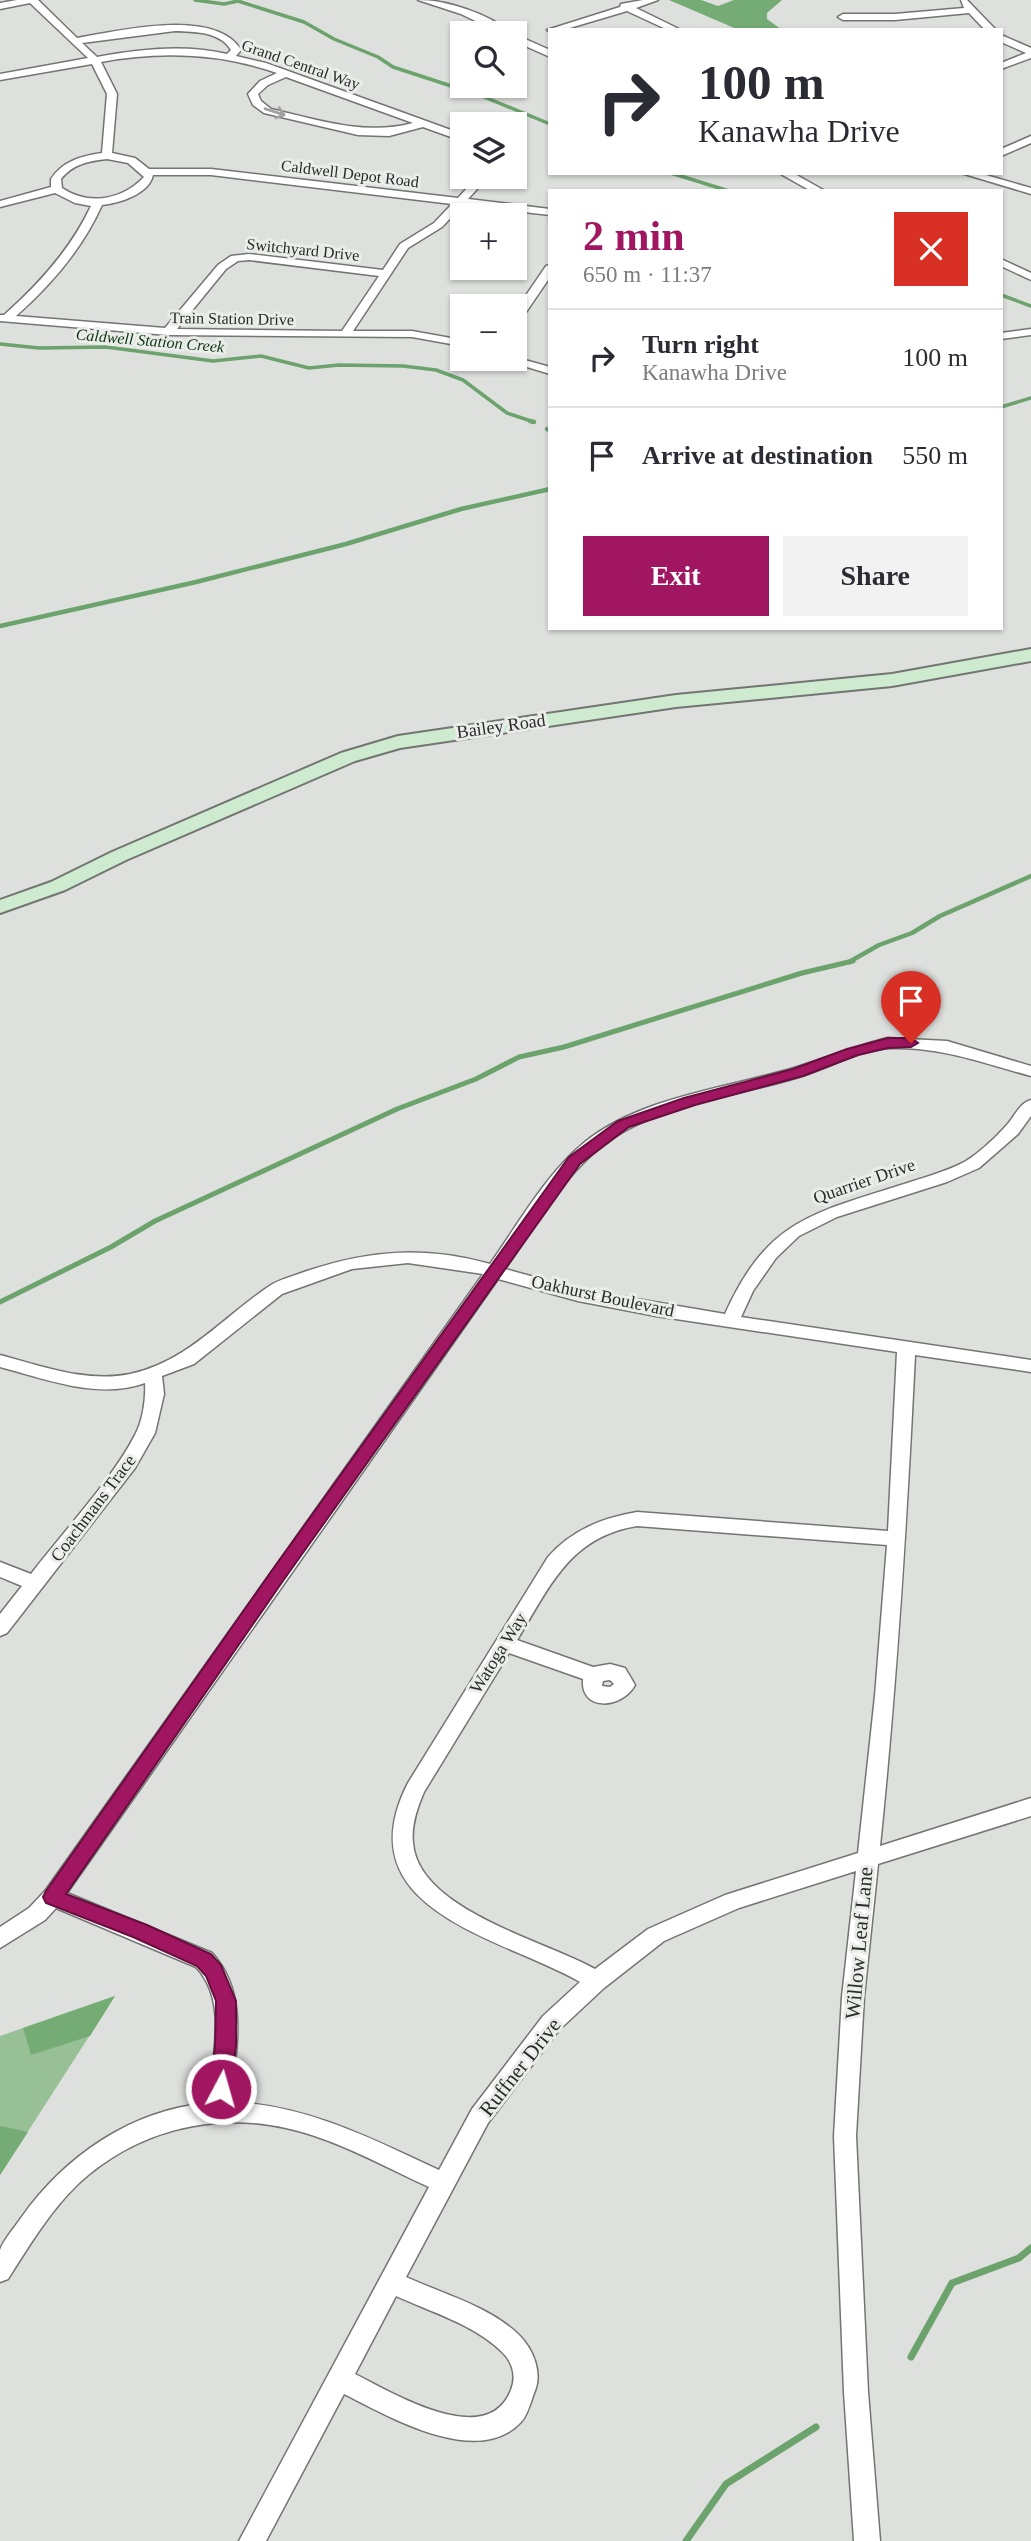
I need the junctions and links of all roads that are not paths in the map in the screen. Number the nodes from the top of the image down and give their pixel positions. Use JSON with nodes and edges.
{"nodes":[{"id":1,"x":32,"y":0,"type":"edge"},
{"id":2,"x":423,"y":0,"type":"edge"},
{"id":3,"x":612,"y":0,"type":"edge"},
{"id":4,"x":653,"y":0,"type":"edge"},
{"id":5,"x":962,"y":0,"type":"edge"},
{"id":6,"x":0,"y":6,"type":"edge"},
{"id":7,"x":627,"y":7,"type":"junction"},
{"id":8,"x":971,"y":10,"type":"junction"},
{"id":9,"x":843,"y":17,"type":"dead end"},
{"id":10,"x":482,"y":21,"type":"edge"},
{"id":11,"x":558,"y":28,"type":"edge"},
{"id":12,"x":672,"y":28,"type":"edge"},
{"id":13,"x":989,"y":28,"type":"edge"},
{"id":14,"x":548,"y":31,"type":"edge"},
{"id":15,"x":527,"y":36,"type":"edge"},
{"id":16,"x":1003,"y":39,"type":"edge"},
{"id":17,"x":74,"y":41,"type":"junction"},
{"id":18,"x":527,"y":43,"type":"edge"},
{"id":19,"x":548,"y":53,"type":"edge"},
{"id":20,"x":1031,"y":53,"type":"edge"},
{"id":21,"x":230,"y":56,"type":"junction"},
{"id":22,"x":95,"y":60,"type":"junction"},
{"id":23,"x":1003,"y":65,"type":"edge"},
{"id":24,"x":284,"y":74,"type":"junction"},
{"id":25,"x":0,"y":77,"type":"edge"},
{"id":26,"x":422,"y":124,"type":"junction"},
{"id":27,"x":450,"y":134,"type":"edge"},
{"id":28,"x":1031,"y":139,"type":"edge"},
{"id":29,"x":1003,"y":152,"type":"edge"},
{"id":30,"x":107,"y":156,"type":"junction"},
{"id":31,"x":147,"y":175,"type":"junction"},
{"id":32,"x":788,"y":175,"type":"edge"},
{"id":33,"x":973,"y":175,"type":"edge"},
{"id":34,"x":57,"y":189,"type":"junction"},
{"id":35,"x":471,"y":189,"type":"edge"},
{"id":36,"x":816,"y":189,"type":"edge"},
{"id":37,"x":1031,"y":191,"type":"edge"},
{"id":38,"x":98,"y":202,"type":"junction"},
{"id":39,"x":458,"y":203,"type":"edge"},
{"id":40,"x":0,"y":204,"type":"edge"},
{"id":41,"x":450,"y":204,"type":"edge"},
{"id":42,"x":527,"y":210,"type":"edge"},
{"id":43,"x":450,"y":212,"type":"edge"},
{"id":44,"x":548,"y":212,"type":"edge"},
{"id":45,"x":527,"y":217,"type":"edge"},
{"id":46,"x":548,"y":220,"type":"edge"},
{"id":47,"x":1003,"y":263,"type":"edge"},
{"id":48,"x":548,"y":271,"type":"edge"},
{"id":49,"x":383,"y":273,"type":"junction"},
{"id":50,"x":1031,"y":277,"type":"edge"},
{"id":51,"x":534,"y":293,"type":"junction"},
{"id":52,"x":548,"y":295,"type":"edge"},
{"id":53,"x":527,"y":303,"type":"edge"},
{"id":54,"x":3,"y":318,"type":"edge"},
{"id":55,"x":168,"y":332,"type":"junction"},
{"id":56,"x":1031,"y":332,"type":"edge"},
{"id":57,"x":345,"y":335,"type":"junction"},
{"id":58,"x":1003,"y":336,"type":"edge"},
{"id":59,"x":450,"y":341,"type":"edge"},
{"id":60,"x":527,"y":365,"type":"edge"},
{"id":61,"x":548,"y":370,"type":"edge"},
{"id":62,"x":1031,"y":656,"type":"edge"},
{"id":63,"x":0,"y":907,"type":"edge"},
{"id":64,"x":1031,"y":1071,"type":"edge"},
{"id":65,"x":1031,"y":1105,"type":"edge"},
{"id":66,"x":496,"y":1271,"type":"junction"},
{"id":67,"x":731,"y":1320,"type":"junction"},
{"id":68,"x":906,"y":1346,"type":"junction"},
{"id":69,"x":0,"y":1361,"type":"edge"},
{"id":70,"x":1031,"y":1366,"type":"edge"},
{"id":71,"x":153,"y":1375,"type":"junction"},
{"id":72,"x":897,"y":1539,"type":"junction"},
{"id":73,"x":0,"y":1569,"type":"edge"},
{"id":74,"x":35,"y":1583,"type":"junction"},
{"id":75,"x":0,"y":1628,"type":"edge"},
{"id":76,"x":503,"y":1643,"type":"junction"},
{"id":77,"x":593,"y":1675,"type":"dead end"},
{"id":78,"x":1031,"y":1807,"type":"edge"},
{"id":79,"x":867,"y":1860,"type":"junction"},
{"id":80,"x":53,"y":1897,"type":"junction"},
{"id":81,"x":0,"y":1939,"type":"edge"},
{"id":82,"x":596,"y":1981,"type":"junction"},
{"id":83,"x":219,"y":2110,"type":"junction"},
{"id":84,"x":444,"y":2183,"type":"junction"},
{"id":85,"x":0,"y":2271,"type":"edge"},
{"id":86,"x":393,"y":2283,"type":"junction"},
{"id":87,"x":339,"y":2379,"type":"junction"},
{"id":88,"x":252,"y":2541,"type":"edge"},
{"id":89,"x":867,"y":2541,"type":"edge"}],
"edges":[{"from":1,"to":6,"type":"street"},
{"from":1,"to":17,"type":"street"},
{"from":2,"to":10,"type":"street"},
{"from":3,"to":7,"type":"street"},
{"from":4,"to":7,"type":"street"},
{"from":5,"to":8,"type":"street"},
{"from":7,"to":11,"type":"street"},
{"from":7,"to":12,"type":"street"},
{"from":8,"to":9,"type":"street"},
{"from":8,"to":13,"type":"street"},
{"from":14,"to":15,"type":"street"},
{"from":16,"to":20,"type":"street"},
{"from":17,"to":21,"type":"street"},
{"from":17,"to":22,"type":"street"},
{"from":18,"to":19,"type":"street"},
{"from":20,"to":23,"type":"street"},
{"from":21,"to":22,"type":"street","name":"Grand Central Way"},
{"from":21,"to":24,"type":"street","name":"Grand Central Way"},
{"from":22,"to":25,"type":"street","name":"Grand Central Way"},
{"from":22,"to":30,"type":"street"},
{"from":24,"to":26,"type":"street","name":"Grand Central Way"},
{"from":24,"to":26,"type":"street","one_way":true},
{"from":26,"to":27,"type":"street","name":"Grand Central Way"},
{"from":28,"to":29,"type":"street"},
{"from":30,"to":31,"type":"street"},
{"from":30,"to":34,"type":"street"},
{"from":31,"to":38,"type":"street"},
{"from":31,"to":41,"type":"street","name":"Caldwell Depot Road"},
{"from":32,"to":36,"type":"street"},
{"from":33,"to":37,"type":"street"},
{"from":34,"to":38,"type":"street"},
{"from":34,"to":40,"type":"street"},
{"from":35,"to":39,"type":"street"},
{"from":38,"to":54,"type":"street"},
{"from":42,"to":44,"type":"street","name":"Caldwell Depot Road"},
{"from":43,"to":49,"type":"street"},
{"from":45,"to":46,"type":"street","name":"Caldwell Depot Road"},
{"from":47,"to":50,"type":"street"},
{"from":48,"to":51,"type":"street"},
{"from":49,"to":55,"type":"street","name":"Switchyard Drive"},
{"from":49,"to":57,"type":"street"},
{"from":51,"to":52,"type":"street"},
{"from":51,"to":53,"type":"street"},
{"from":54,"to":55,"type":"street","name":"Train Station Drive"},
{"from":55,"to":57,"type":"street","name":"Train Station Drive"},
{"from":56,"to":58,"type":"street"},
{"from":57,"to":59,"type":"street","name":"Train Station Drive"},
{"from":60,"to":61,"type":"street"},
{"from":62,"to":63,"type":"street","name":"Bailey Road"},
{"from":64,"to":66,"type":"street"},
{"from":65,"to":67,"type":"street","name":"Quarrier Drive"},
{"from":66,"to":67,"type":"street","name":"Oakhurst Boulevard"},
{"from":66,"to":71,"type":"street","name":"Oakhurst Boulevard"},
{"from":66,"to":80,"type":"street"},
{"from":67,"to":68,"type":"street","name":"Oakhurst Boulevard"},
{"from":68,"to":70,"type":"street","name":"Oakhurst Boulevard"},
{"from":68,"to":72,"type":"street","name":"Willow Leaf Lane"},
{"from":69,"to":71,"type":"street","name":"Oakhurst Boulevard"},
{"from":71,"to":74,"type":"street","name":"Coachmans Trace"},
{"from":72,"to":76,"type":"street","name":"Watoga Way"},
{"from":72,"to":79,"type":"street","name":"Willow Leaf Lane"},
{"from":73,"to":74,"type":"street"},
{"from":74,"to":75,"type":"street","name":"Coachmans Trace"},
{"from":76,"to":77,"type":"street"},
{"from":76,"to":82,"type":"street","name":"Watoga Way"},
{"from":78,"to":79,"type":"street","name":"Ruffner Drive"},
{"from":79,"to":82,"type":"street","name":"Ruffner Drive"},
{"from":79,"to":89,"type":"street","name":"Willow Leaf Lane"},
{"from":80,"to":81,"type":"street"},
{"from":80,"to":83,"type":"street"},
{"from":82,"to":84,"type":"street","name":"Ruffner Drive"},
{"from":83,"to":84,"type":"street"},
{"from":83,"to":85,"type":"street"},
{"from":84,"to":86,"type":"street","name":"Ruffner Drive"},
{"from":86,"to":87,"type":"street","name":"Ruffner Drive"},
{"from":86,"to":87,"type":"street"},
{"from":87,"to":88,"type":"street","name":"Ruffner Drive"}]}
